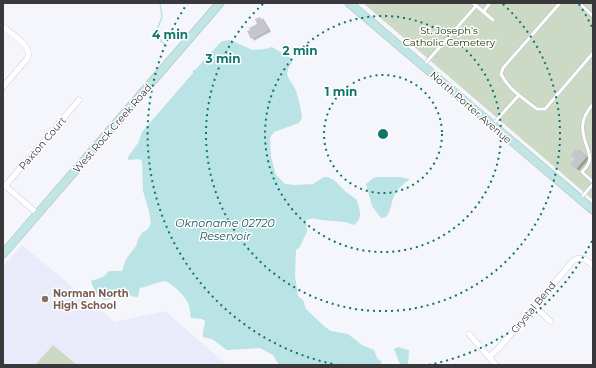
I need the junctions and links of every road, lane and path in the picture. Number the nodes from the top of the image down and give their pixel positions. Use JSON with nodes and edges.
{"nodes":[{"id":1,"x":220,"y":3,"type":"edge"},
{"id":2,"x":349,"y":3,"type":"edge"},
{"id":3,"x":473,"y":3,"type":"edge"},
{"id":4,"x":490,"y":3,"type":"edge"},
{"id":5,"x":560,"y":3,"type":"edge"},
{"id":6,"x":579,"y":3,"type":"edge"},
{"id":7,"x":476,"y":6,"type":"junction"},
{"id":8,"x":483,"y":12,"type":"junction"},
{"id":9,"x":593,"y":16,"type":"edge"},
{"id":10,"x":493,"y":20,"type":"dead end"},
{"id":11,"x":3,"y":27,"type":"edge"},
{"id":12,"x":435,"y":53,"type":"junction"},
{"id":13,"x":593,"y":53,"type":"edge"},
{"id":14,"x":443,"y":64,"type":"dead end"},
{"id":15,"x":423,"y":66,"type":"junction"},
{"id":16,"x":3,"y":87,"type":"edge"},
{"id":17,"x":519,"y":95,"type":"junction"},
{"id":18,"x":80,"y":100,"type":"dead end"},
{"id":19,"x":593,"y":104,"type":"edge"},
{"id":20,"x":492,"y":125,"type":"junction"},
{"id":21,"x":593,"y":183,"type":"edge"},
{"id":22,"x":4,"y":184,"type":"edge"},
{"id":23,"x":580,"y":200,"type":"junction"},
{"id":24,"x":593,"y":210,"type":"edge"},
{"id":25,"x":38,"y":214,"type":"junction"},
{"id":26,"x":3,"y":254,"type":"edge"},
{"id":27,"x":593,"y":266,"type":"edge"},
{"id":28,"x":534,"y":306,"type":"junction"},
{"id":29,"x":550,"y":321,"type":"dead end"},
{"id":30,"x":469,"y":334,"type":"dead end"},
{"id":31,"x":489,"y":357,"type":"junction"},
{"id":32,"x":496,"y":365,"type":"edge"}],
"edges":[{"from":1,"to":25,"type":"main road","name":"West Rock Creek Road"},
{"from":2,"to":15,"type":"main road","name":"North Porter Avenue"},
{"from":3,"to":7,"type":"lane"},
{"from":4,"to":8,"type":"lane"},
{"from":5,"to":17,"type":"lane"},
{"from":6,"to":9,"type":"lane"},
{"from":7,"to":8,"type":"lane"},
{"from":7,"to":12,"type":"lane"},
{"from":8,"to":10,"type":"lane"},
{"from":11,"to":16,"type":"street"},
{"from":12,"to":14,"type":"path"},
{"from":12,"to":15,"type":"lane"},
{"from":13,"to":17,"type":"lane"},
{"from":15,"to":20,"type":"main road","name":"North Porter Avenue"},
{"from":17,"to":20,"type":"lane"},
{"from":18,"to":22,"type":"street","name":"Paxton Court"},
{"from":19,"to":21,"type":"lane"},
{"from":20,"to":23,"type":"main road","name":"North Porter Avenue"},
{"from":21,"to":23,"type":"lane"},
{"from":22,"to":25,"type":"street"},
{"from":23,"to":24,"type":"main road","name":"North Porter Avenue"},
{"from":25,"to":26,"type":"main road","name":"West Rock Creek Road"},
{"from":27,"to":28,"type":"street","name":"Crystal Bend"},
{"from":28,"to":29,"type":"street"},
{"from":28,"to":31,"type":"street","name":"Crystal Bend"},
{"from":30,"to":31,"type":"street"},
{"from":31,"to":32,"type":"street"}]}
